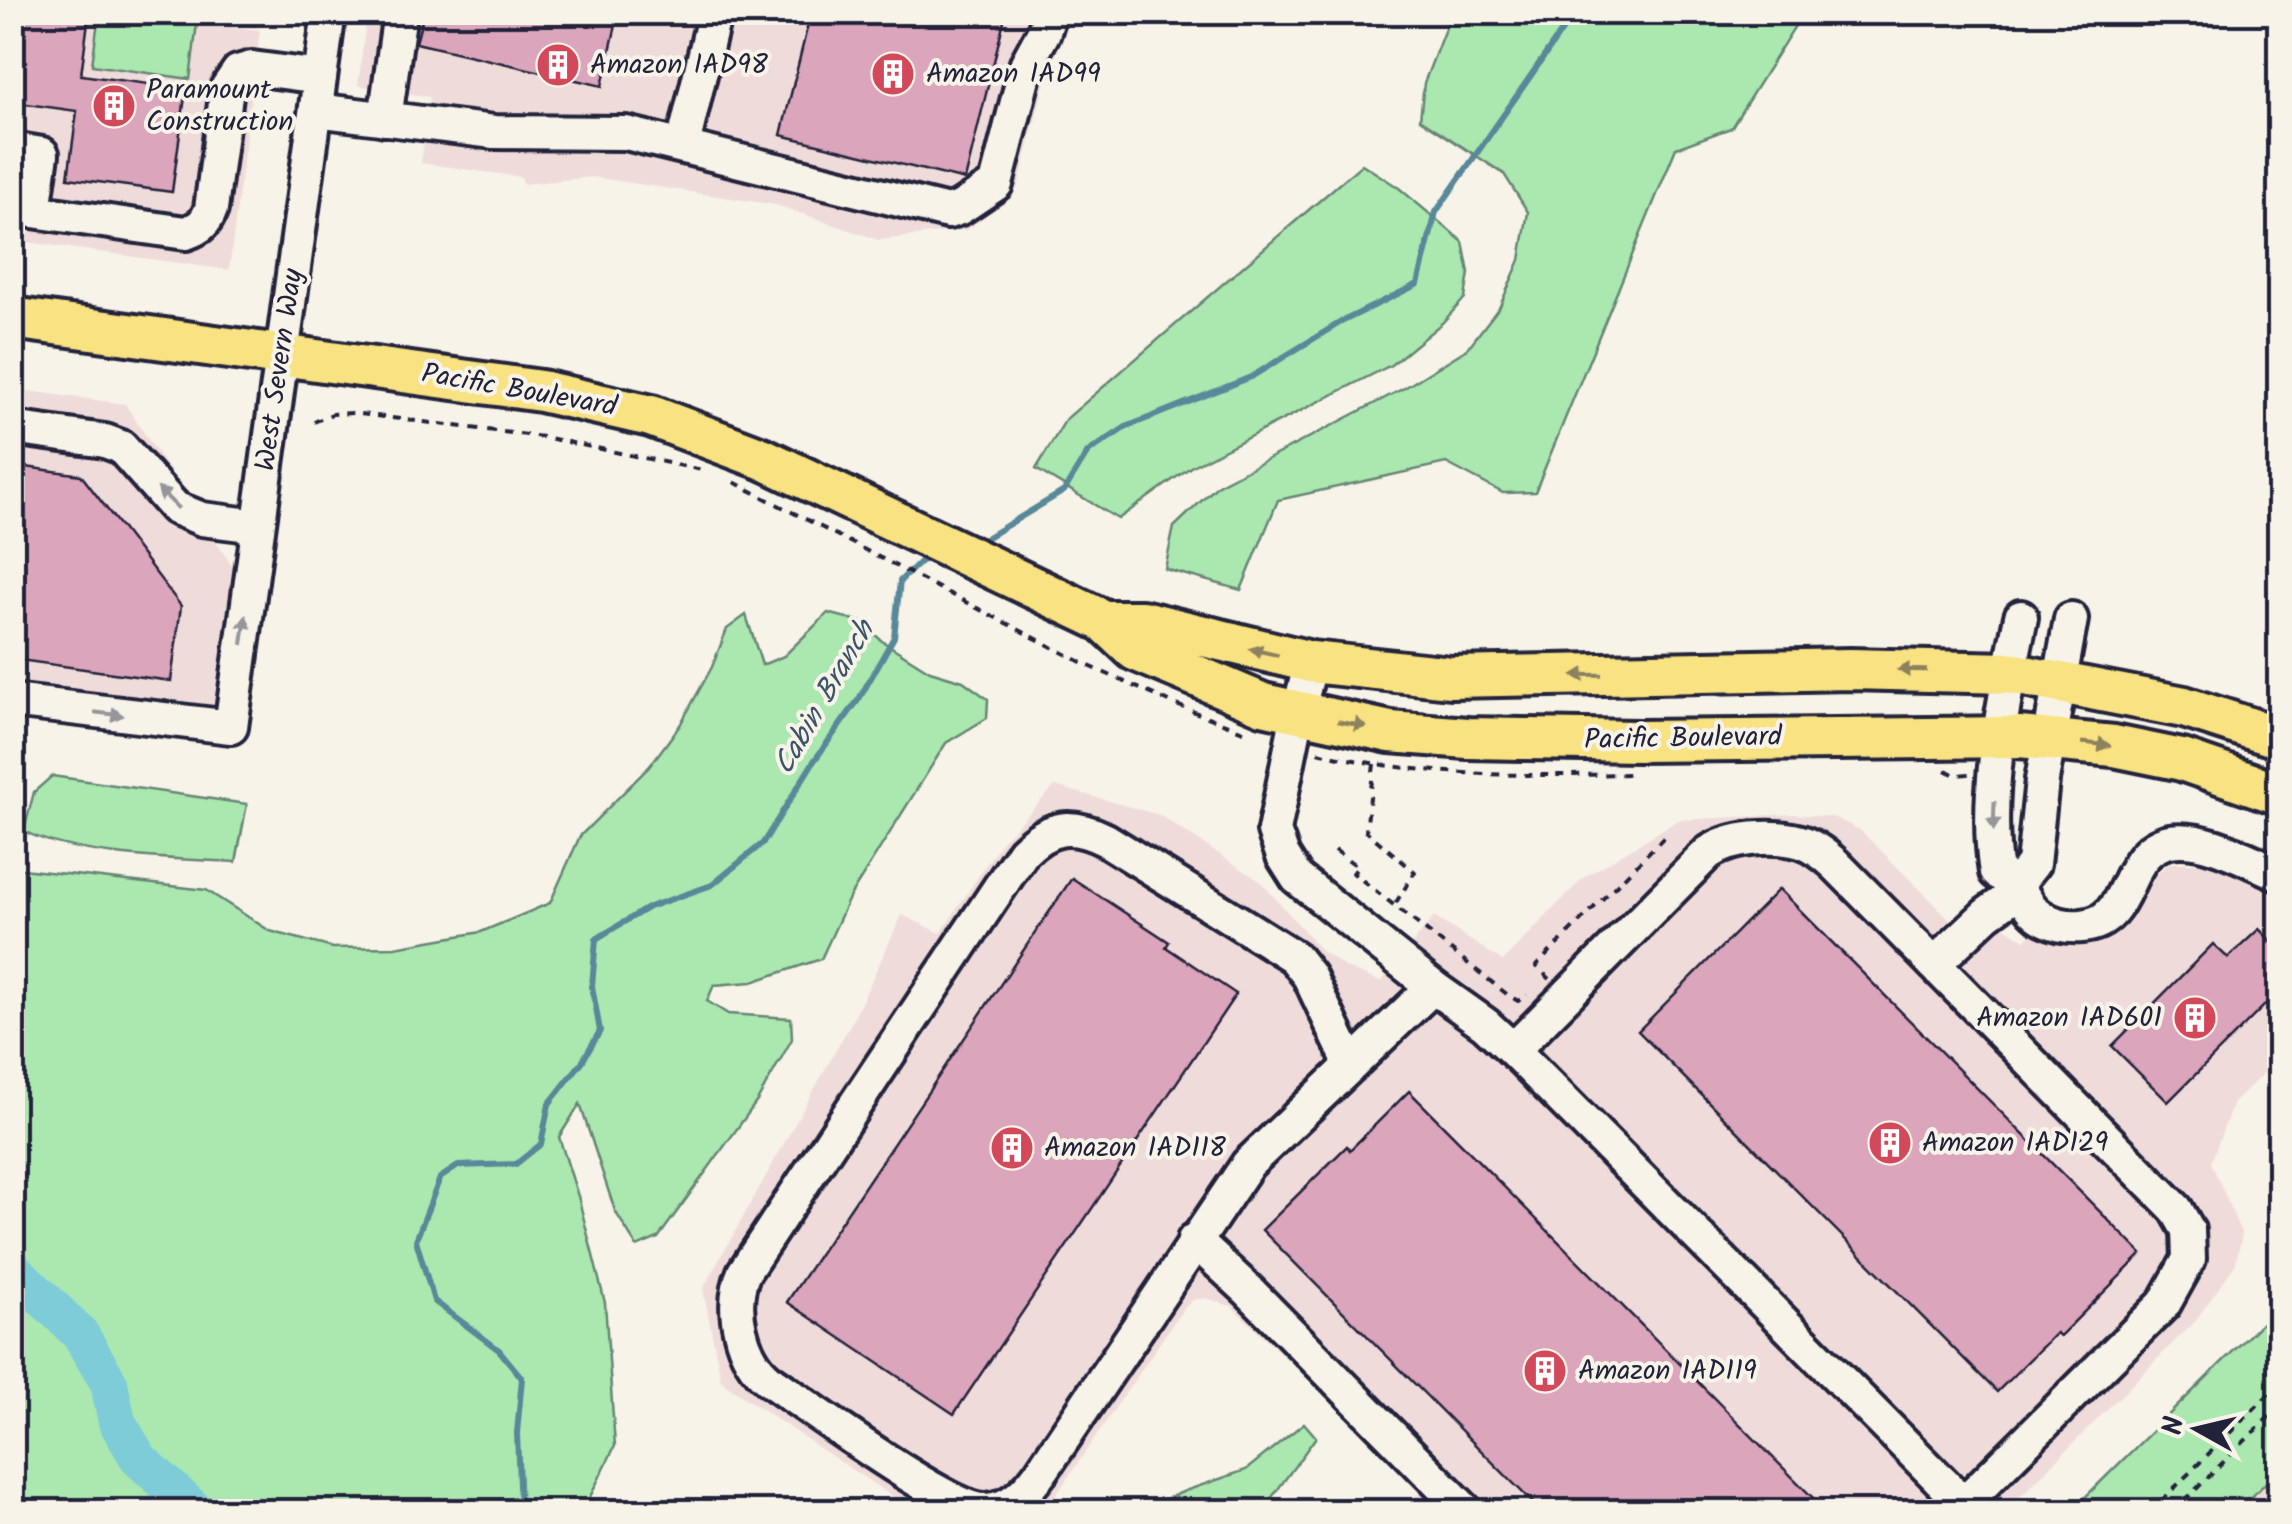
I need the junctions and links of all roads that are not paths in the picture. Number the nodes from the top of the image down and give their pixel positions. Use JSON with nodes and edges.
{"nodes":[{"id":1,"x":329,"y":12,"type":"edge"},
{"id":2,"x":400,"y":12,"type":"edge"},
{"id":3,"x":715,"y":12,"type":"edge"},
{"id":4,"x":1050,"y":12,"type":"edge"},
{"id":5,"x":320,"y":77,"type":"junction"},
{"id":6,"x":316,"y":110,"type":"junction"},
{"id":7,"x":385,"y":119,"type":"junction"},
{"id":8,"x":683,"y":146,"type":"junction"},
{"id":9,"x":12,"y":149,"type":"edge"},
{"id":10,"x":23,"y":210,"type":"edge"},
{"id":11,"x":12,"y":318,"type":"edge"},
{"id":12,"x":282,"y":356,"type":"junction"},
{"id":13,"x":12,"y":428,"type":"edge"},
{"id":14,"x":258,"y":526,"type":"junction"},
{"id":15,"x":2021,"y":617,"type":"dead end"},
{"id":16,"x":2071,"y":619,"type":"dead end"},
{"id":17,"x":1104,"y":621,"type":"junction"},
{"id":18,"x":1311,"y":662,"type":"junction"},
{"id":19,"x":2010,"y":673,"type":"junction"},
{"id":20,"x":2060,"y":681,"type":"junction"},
{"id":21,"x":12,"y":700,"type":"edge"},
{"id":22,"x":1298,"y":713,"type":"junction"},
{"id":23,"x":1999,"y":736,"type":"junction"},
{"id":24,"x":2280,"y":738,"type":"edge"},
{"id":25,"x":2049,"y":740,"type":"junction"},
{"id":26,"x":2280,"y":794,"type":"edge"},
{"id":27,"x":2280,"y":874,"type":"edge"},
{"id":28,"x":2017,"y":888,"type":"junction"},
{"id":29,"x":1934,"y":964,"type":"junction"},
{"id":30,"x":1433,"y":988,"type":"junction"},
{"id":31,"x":1514,"y":1050,"type":"junction"},
{"id":32,"x":1351,"y":1065,"type":"junction"},
{"id":33,"x":1194,"y":1240,"type":"junction"},
{"id":34,"x":1959,"y":1507,"type":"edge"},
{"id":35,"x":1467,"y":1512,"type":"edge"}],
"edges":[{"from":1,"to":5,"type":"street","name":"West Severn Way"},
{"from":2,"to":7,"type":"street"},
{"from":3,"to":8,"type":"street"},
{"from":4,"to":8,"type":"street"},
{"from":5,"to":6,"type":"street","name":"West Severn Way"},
{"from":5,"to":10,"type":"street"},
{"from":6,"to":7,"type":"street"},
{"from":6,"to":12,"type":"street","name":"West Severn Way"},
{"from":7,"to":8,"type":"street"},
{"from":9,"to":10,"type":"street"},
{"from":11,"to":12,"type":"main road","name":"Pacific Boulevard"},
{"from":12,"to":14,"type":"street","name":"West Severn Way"},
{"from":12,"to":17,"type":"main road","name":"Pacific Boulevard"},
{"from":14,"to":13,"type":"street","one_way":true},
{"from":21,"to":14,"type":"street","name":"West Severn Way","one_way":true},
{"from":15,"to":19,"type":"street"},
{"from":16,"to":20,"type":"street"},
{"from":18,"to":17,"type":"main road","name":"Pacific Boulevard","one_way":true},
{"from":17,"to":22,"type":"main road","name":"Pacific Boulevard"},
{"from":19,"to":18,"type":"main road","name":"Pacific Boulevard","one_way":true},
{"from":18,"to":22,"type":"street"},
{"from":19,"to":20,"type":"main road","name":"Pacific Boulevard"},
{"from":19,"to":23,"type":"street"},
{"from":20,"to":24,"type":"main road","name":"Pacific Boulevard"},
{"from":20,"to":25,"type":"street"},
{"from":22,"to":23,"type":"main road","name":"Pacific Boulevard","one_way":true},
{"from":22,"to":30,"type":"street"},
{"from":23,"to":25,"type":"main road","name":"Pacific Boulevard"},
{"from":23,"to":28,"type":"street","one_way":true},
{"from":25,"to":26,"type":"main road","name":"Pacific Boulevard","one_way":true},
{"from":25,"to":28,"type":"street"},
{"from":27,"to":28,"type":"street"},
{"from":28,"to":29,"type":"street"},
{"from":29,"to":31,"type":"street"},
{"from":29,"to":34,"type":"street"},
{"from":30,"to":31,"type":"street"},
{"from":30,"to":32,"type":"street"},
{"from":31,"to":34,"type":"street"},
{"from":32,"to":33,"type":"street"},
{"from":32,"to":33,"type":"street"},
{"from":33,"to":35,"type":"street"}]}
